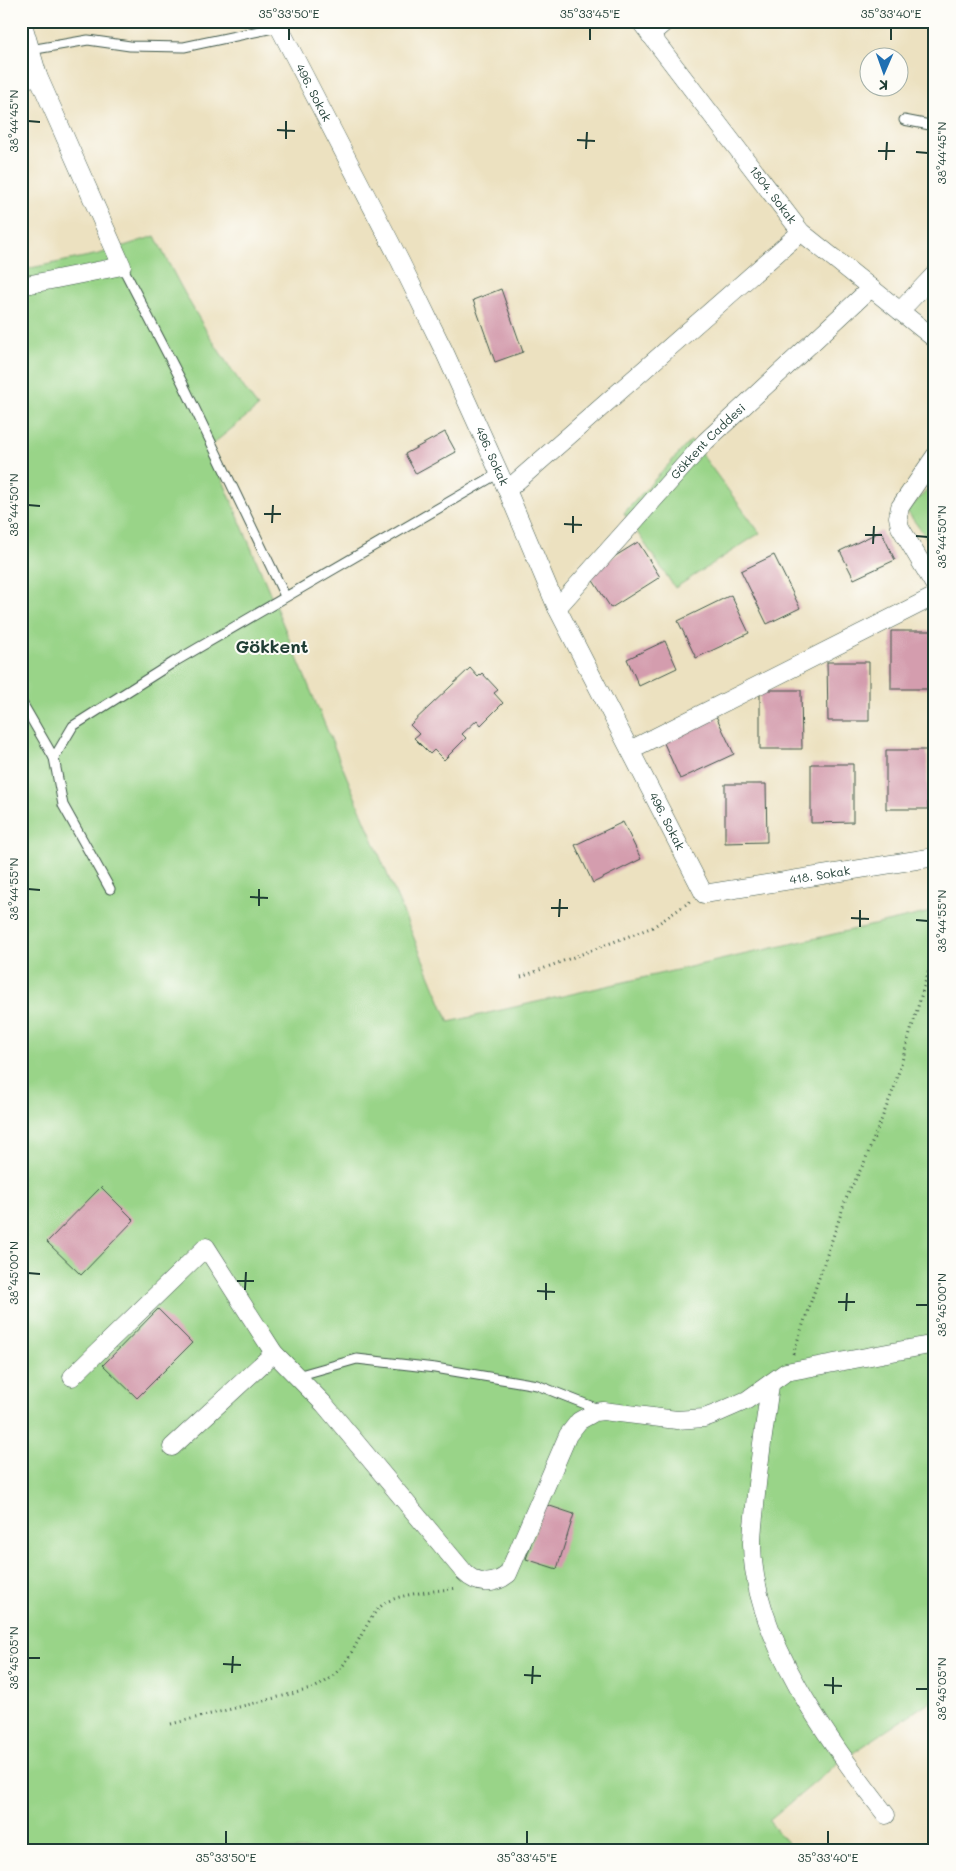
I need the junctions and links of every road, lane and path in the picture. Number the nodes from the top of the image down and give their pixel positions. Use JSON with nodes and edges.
{"nodes":[{"id":1,"x":22,"y":21,"type":"edge"},
{"id":2,"x":666,"y":21,"type":"edge"},
{"id":3,"x":277,"y":24,"type":"edge"},
{"id":4,"x":645,"y":28,"type":"edge"},
{"id":5,"x":30,"y":50,"type":"junction"},
{"id":6,"x":30,"y":78,"type":"edge"},
{"id":7,"x":904,"y":120,"type":"dead end"},
{"id":8,"x":935,"y":126,"type":"edge"},
{"id":9,"x":801,"y":232,"type":"junction"},
{"id":10,"x":122,"y":266,"type":"junction"},
{"id":11,"x":935,"y":274,"type":"edge"},
{"id":12,"x":21,"y":286,"type":"edge"},
{"id":13,"x":872,"y":288,"type":"junction"},
{"id":14,"x":900,"y":311,"type":"junction"},
{"id":15,"x":935,"y":339,"type":"edge"},
{"id":16,"x":935,"y":456,"type":"edge"},
{"id":17,"x":499,"y":473,"type":"junction"},
{"id":18,"x":507,"y":490,"type":"junction"},
{"id":19,"x":935,"y":586,"type":"edge"},
{"id":20,"x":285,"y":596,"type":"junction"},
{"id":21,"x":935,"y":596,"type":"edge"},
{"id":22,"x":557,"y":608,"type":"junction"},
{"id":23,"x":21,"y":701,"type":"edge"},
{"id":24,"x":630,"y":750,"type":"junction"},
{"id":25,"x":54,"y":758,"type":"junction"},
{"id":26,"x":935,"y":857,"type":"edge"},
{"id":27,"x":110,"y":889,"type":"dead end"},
{"id":28,"x":704,"y":894,"type":"junction"},
{"id":29,"x":935,"y":949,"type":"edge"},
{"id":30,"x":521,"y":977,"type":"dead end"},
{"id":31,"x":935,"y":1344,"type":"edge"},
{"id":32,"x":274,"y":1353,"type":"junction"},
{"id":33,"x":786,"y":1372,"type":"junction"},
{"id":34,"x":297,"y":1376,"type":"junction"},
{"id":35,"x":72,"y":1377,"type":"dead end"},
{"id":36,"x":770,"y":1385,"type":"junction"},
{"id":37,"x":603,"y":1411,"type":"junction"},
{"id":38,"x":172,"y":1447,"type":"dead end"},
{"id":39,"x":461,"y":1587,"type":"dead end"},
{"id":40,"x":172,"y":1724,"type":"dead end"},
{"id":41,"x":886,"y":1815,"type":"dead end"}],
"edges":[{"from":1,"to":5,"type":"street"},
{"from":2,"to":4,"type":"street"},
{"from":3,"to":5,"type":"lane"},
{"from":3,"to":17,"type":"street","name":"496. Sokak"},
{"from":4,"to":9,"type":"street","name":"1804. Sokak"},
{"from":5,"to":6,"type":"street"},
{"from":6,"to":10,"type":"street"},
{"from":7,"to":8,"type":"lane"},
{"from":9,"to":13,"type":"street","name":"1804. Sokak"},
{"from":9,"to":18,"type":"street"},
{"from":10,"to":12,"type":"street"},
{"from":10,"to":20,"type":"lane"},
{"from":11,"to":14,"type":"street"},
{"from":13,"to":14,"type":"street","name":"1804. Sokak"},
{"from":13,"to":22,"type":"street","name":"Gökkent Caddesi"},
{"from":14,"to":15,"type":"street","name":"1804. Sokak"},
{"from":16,"to":19,"type":"street"},
{"from":17,"to":18,"type":"street","name":"496. Sokak"},
{"from":17,"to":20,"type":"lane"},
{"from":18,"to":22,"type":"street","name":"496. Sokak"},
{"from":20,"to":25,"type":"lane"},
{"from":21,"to":24,"type":"street"},
{"from":22,"to":24,"type":"street","name":"496. Sokak"},
{"from":23,"to":25,"type":"lane"},
{"from":24,"to":28,"type":"street","name":"496. Sokak"},
{"from":25,"to":27,"type":"lane"},
{"from":26,"to":28,"type":"street","name":"418. Sokak"},
{"from":28,"to":30,"type":"path"},
{"from":29,"to":33,"type":"path"},
{"from":31,"to":33,"type":"street"},
{"from":32,"to":34,"type":"street"},
{"from":32,"to":35,"type":"street"},
{"from":32,"to":38,"type":"street"},
{"from":33,"to":36,"type":"street"},
{"from":34,"to":37,"type":"lane"},
{"from":34,"to":37,"type":"street"},
{"from":36,"to":37,"type":"street"},
{"from":36,"to":41,"type":"street"},
{"from":39,"to":40,"type":"path"}]}
